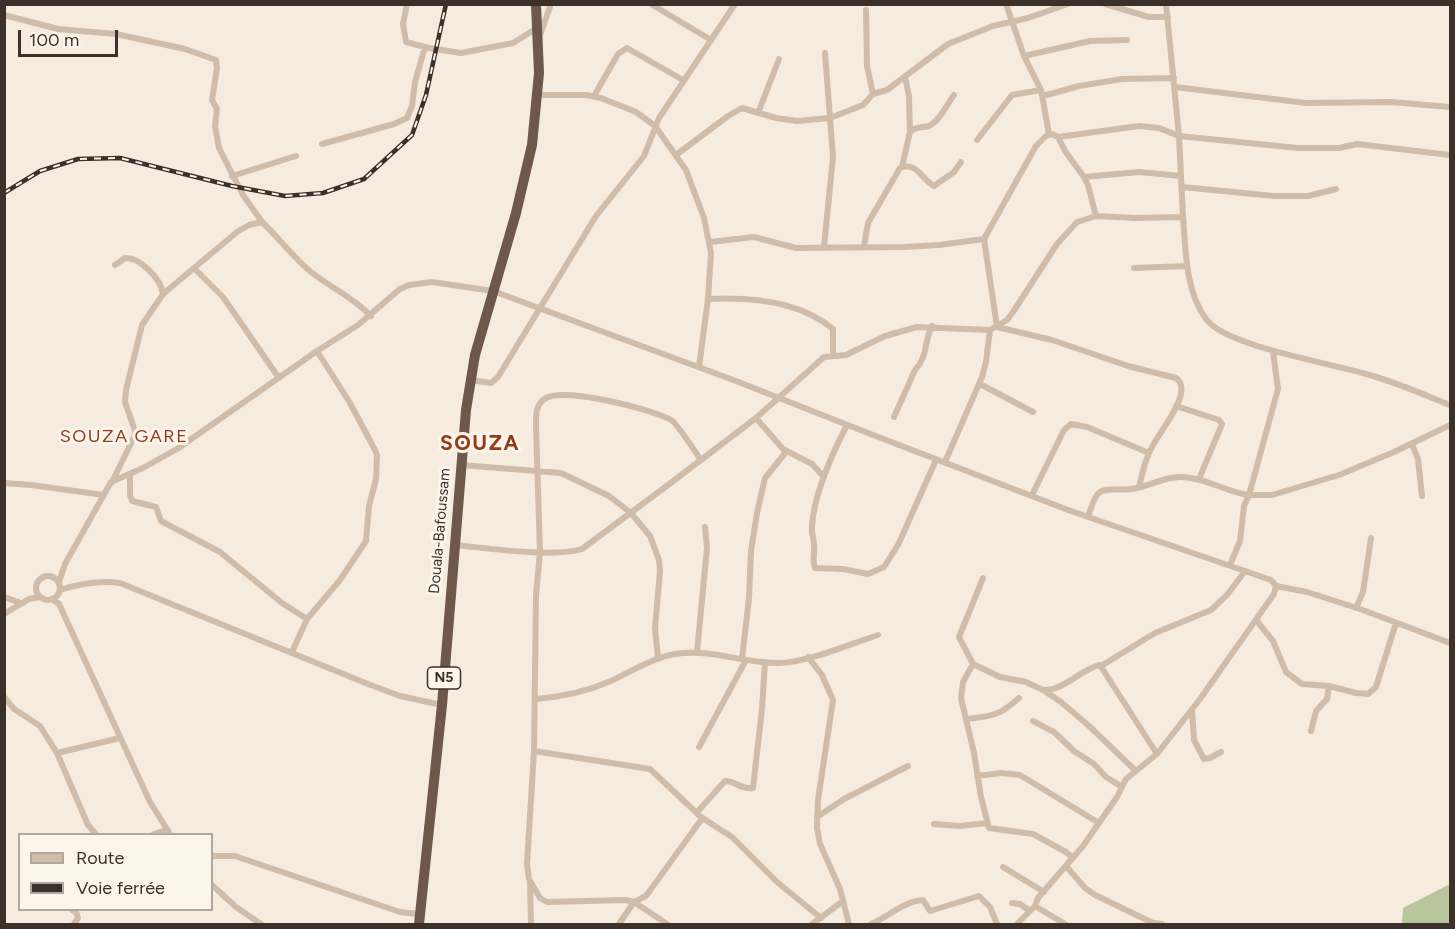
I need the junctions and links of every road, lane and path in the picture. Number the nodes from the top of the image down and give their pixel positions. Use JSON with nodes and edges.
{"nodes":[{"id":1,"x":407,"y":4,"type":"edge"},
{"id":2,"x":536,"y":4,"type":"edge"},
{"id":3,"x":551,"y":4,"type":"edge"},
{"id":4,"x":651,"y":4,"type":"edge"},
{"id":5,"x":735,"y":4,"type":"edge"},
{"id":6,"x":1006,"y":4,"type":"edge"},
{"id":7,"x":1068,"y":4,"type":"edge"},
{"id":8,"x":1105,"y":4,"type":"edge"},
{"id":9,"x":1166,"y":4,"type":"edge"},
{"id":10,"x":866,"y":10,"type":"dead end"},
{"id":11,"x":4,"y":15,"type":"edge"},
{"id":12,"x":1168,"y":17,"type":"junction"},
{"id":13,"x":1012,"y":20,"type":"junction"},
{"id":14,"x":538,"y":33,"type":"junction"},
{"id":15,"x":711,"y":40,"type":"junction"},
{"id":16,"x":1127,"y":40,"type":"dead end"},
{"id":17,"x":425,"y":47,"type":"junction"},
{"id":18,"x":825,"y":53,"type":"dead end"},
{"id":19,"x":1024,"y":56,"type":"junction"},
{"id":20,"x":779,"y":59,"type":"dead end"},
{"id":21,"x":905,"y":77,"type":"junction"},
{"id":22,"x":1174,"y":78,"type":"junction"},
{"id":23,"x":683,"y":80,"type":"junction"},
{"id":24,"x":1175,"y":87,"type":"junction"},
{"id":25,"x":1042,"y":93,"type":"junction"},
{"id":26,"x":873,"y":94,"type":"junction"},
{"id":27,"x":954,"y":94,"type":"dead end"},
{"id":28,"x":538,"y":95,"type":"junction"},
{"id":29,"x":594,"y":96,"type":"junction"},
{"id":30,"x":1450,"y":108,"type":"edge"},
{"id":31,"x":758,"y":113,"type":"junction"},
{"id":32,"x":830,"y":118,"type":"junction"},
{"id":33,"x":655,"y":126,"type":"junction"},
{"id":34,"x":910,"y":132,"type":"junction"},
{"id":35,"x":1049,"y":134,"type":"junction"},
{"id":36,"x":1179,"y":136,"type":"junction"},
{"id":37,"x":1058,"y":137,"type":"junction"},
{"id":38,"x":977,"y":140,"type":"dead end"},
{"id":39,"x":322,"y":144,"type":"dead end"},
{"id":40,"x":676,"y":155,"type":"junction"},
{"id":41,"x":1450,"y":155,"type":"edge"},
{"id":42,"x":296,"y":156,"type":"dead end"},
{"id":43,"x":961,"y":162,"type":"dead end"},
{"id":44,"x":902,"y":167,"type":"junction"},
{"id":45,"x":232,"y":176,"type":"junction"},
{"id":46,"x":1181,"y":176,"type":"junction"},
{"id":47,"x":1084,"y":177,"type":"junction"},
{"id":48,"x":1182,"y":187,"type":"junction"},
{"id":49,"x":1336,"y":189,"type":"dead end"},
{"id":50,"x":1096,"y":216,"type":"junction"},
{"id":51,"x":1183,"y":217,"type":"junction"},
{"id":52,"x":262,"y":222,"type":"junction"},
{"id":53,"x":984,"y":239,"type":"junction"},
{"id":54,"x":710,"y":242,"type":"junction"},
{"id":55,"x":864,"y":246,"type":"junction"},
{"id":56,"x":824,"y":247,"type":"junction"},
{"id":57,"x":114,"y":265,"type":"dead end"},
{"id":58,"x":1187,"y":266,"type":"junction"},
{"id":59,"x":194,"y":268,"type":"junction"},
{"id":60,"x":1134,"y":268,"type":"dead end"},
{"id":61,"x":493,"y":291,"type":"junction"},
{"id":62,"x":163,"y":294,"type":"junction"},
{"id":63,"x":708,"y":300,"type":"junction"},
{"id":64,"x":539,"y":308,"type":"junction"},
{"id":65,"x":371,"y":316,"type":"junction"},
{"id":66,"x":932,"y":326,"type":"junction"},
{"id":67,"x":997,"y":327,"type":"junction"},
{"id":68,"x":990,"y":330,"type":"junction"},
{"id":69,"x":317,"y":351,"type":"junction"},
{"id":70,"x":1273,"y":351,"type":"junction"},
{"id":71,"x":832,"y":355,"type":"junction"},
{"id":72,"x":699,"y":367,"type":"junction"},
{"id":73,"x":279,"y":378,"type":"junction"},
{"id":74,"x":470,"y":380,"type":"junction"},
{"id":75,"x":980,"y":384,"type":"junction"},
{"id":76,"x":777,"y":398,"type":"junction"},
{"id":77,"x":1450,"y":405,"type":"edge"},
{"id":78,"x":1176,"y":406,"type":"junction"},
{"id":79,"x":1033,"y":412,"type":"dead end"},
{"id":80,"x":894,"y":417,"type":"dead end"},
{"id":81,"x":756,"y":418,"type":"junction"},
{"id":82,"x":847,"y":425,"type":"junction"},
{"id":83,"x":1450,"y":425,"type":"edge"},
{"id":84,"x":1412,"y":444,"type":"junction"},
{"id":85,"x":786,"y":452,"type":"junction"},
{"id":86,"x":1149,"y":453,"type":"junction"},
{"id":87,"x":701,"y":460,"type":"junction"},
{"id":88,"x":936,"y":460,"type":"junction"},
{"id":89,"x":945,"y":462,"type":"junction"},
{"id":90,"x":461,"y":465,"type":"junction"},
{"id":91,"x":537,"y":472,"type":"junction"},
{"id":92,"x":130,"y":474,"type":"junction"},
{"id":93,"x":824,"y":477,"type":"junction"},
{"id":94,"x":1199,"y":480,"type":"junction"},
{"id":95,"x":111,"y":482,"type":"junction"},
{"id":96,"x":4,"y":483,"type":"edge"},
{"id":97,"x":1139,"y":487,"type":"junction"},
{"id":98,"x":104,"y":495,"type":"junction"},
{"id":99,"x":1032,"y":495,"type":"junction"},
{"id":100,"x":1250,"y":495,"type":"junction"},
{"id":101,"x":1422,"y":496,"type":"dead end"},
{"id":102,"x":631,"y":513,"type":"junction"},
{"id":103,"x":1088,"y":517,"type":"junction"},
{"id":104,"x":705,"y":527,"type":"dead end"},
{"id":105,"x":1371,"y":538,"type":"dead end"},
{"id":106,"x":454,"y":545,"type":"junction"},
{"id":107,"x":540,"y":552,"type":"junction"},
{"id":108,"x":1230,"y":565,"type":"junction"},
{"id":109,"x":1245,"y":571,"type":"junction"},
{"id":110,"x":983,"y":578,"type":"dead end"},
{"id":111,"x":59,"y":586,"type":"junction"},
{"id":112,"x":1276,"y":586,"type":"junction"},
{"id":113,"x":4,"y":597,"type":"edge"},
{"id":114,"x":40,"y":597,"type":"junction"},
{"id":115,"x":52,"y":599,"type":"junction"},
{"id":116,"x":21,"y":603,"type":"junction"},
{"id":117,"x":1356,"y":608,"type":"junction"},
{"id":118,"x":4,"y":614,"type":"edge"},
{"id":119,"x":307,"y":619,"type":"junction"},
{"id":120,"x":1256,"y":620,"type":"junction"},
{"id":121,"x":1396,"y":623,"type":"junction"},
{"id":122,"x":878,"y":635,"type":"dead end"},
{"id":123,"x":1450,"y":643,"type":"edge"},
{"id":124,"x":292,"y":652,"type":"junction"},
{"id":125,"x":697,"y":652,"type":"junction"},
{"id":126,"x":808,"y":657,"type":"junction"},
{"id":127,"x":658,"y":659,"type":"junction"},
{"id":128,"x":744,"y":659,"type":"junction"},
{"id":129,"x":765,"y":662,"type":"junction"},
{"id":130,"x":973,"y":664,"type":"junction"},
{"id":131,"x":1101,"y":666,"type":"junction"},
{"id":132,"x":1329,"y":686,"type":"junction"},
{"id":133,"x":1043,"y":690,"type":"junction"},
{"id":134,"x":4,"y":697,"type":"edge"},
{"id":135,"x":1019,"y":698,"type":"dead end"},
{"id":136,"x":535,"y":699,"type":"junction"},
{"id":137,"x":442,"y":705,"type":"junction"},
{"id":138,"x":1192,"y":710,"type":"junction"},
{"id":139,"x":966,"y":719,"type":"junction"},
{"id":140,"x":1033,"y":721,"type":"dead end"},
{"id":141,"x":1311,"y":731,"type":"dead end"},
{"id":142,"x":120,"y":738,"type":"junction"},
{"id":143,"x":699,"y":747,"type":"dead end"},
{"id":144,"x":534,"y":751,"type":"junction"},
{"id":145,"x":1221,"y":752,"type":"dead end"},
{"id":146,"x":57,"y":753,"type":"junction"},
{"id":147,"x":1157,"y":754,"type":"junction"},
{"id":148,"x":908,"y":766,"type":"dead end"},
{"id":149,"x":1136,"y":771,"type":"junction"},
{"id":150,"x":977,"y":776,"type":"junction"},
{"id":151,"x":1122,"y":787,"type":"junction"},
{"id":152,"x":700,"y":813,"type":"junction"},
{"id":153,"x":817,"y":817,"type":"junction"},
{"id":154,"x":988,"y":823,"type":"junction"},
{"id":155,"x":1099,"y":823,"type":"junction"},
{"id":156,"x":934,"y":824,"type":"dead end"},
{"id":157,"x":169,"y":832,"type":"edge"},
{"id":158,"x":95,"y":833,"type":"edge"},
{"id":159,"x":213,"y":856,"type":"edge"},
{"id":160,"x":1073,"y":858,"type":"junction"},
{"id":161,"x":1066,"y":866,"type":"junction"},
{"id":162,"x":1003,"y":867,"type":"dead end"},
{"id":163,"x":530,"y":879,"type":"junction"},
{"id":164,"x":213,"y":886,"type":"edge"},
{"id":165,"x":1044,"y":892,"type":"junction"},
{"id":166,"x":843,"y":901,"type":"junction"},
{"id":167,"x":634,"y":902,"type":"junction"},
{"id":168,"x":1012,"y":903,"type":"dead end"},
{"id":169,"x":1033,"y":908,"type":"junction"},
{"id":170,"x":75,"y":911,"type":"edge"},
{"id":171,"x":821,"y":918,"type":"junction"},
{"id":172,"x":419,"y":919,"type":"edge"},
{"id":173,"x":74,"y":924,"type":"edge"},
{"id":174,"x":261,"y":924,"type":"edge"},
{"id":175,"x":531,"y":924,"type":"edge"},
{"id":176,"x":619,"y":924,"type":"edge"},
{"id":177,"x":667,"y":924,"type":"edge"},
{"id":178,"x":812,"y":924,"type":"edge"},
{"id":179,"x":849,"y":924,"type":"edge"},
{"id":180,"x":871,"y":924,"type":"edge"},
{"id":181,"x":997,"y":924,"type":"edge"},
{"id":182,"x":1017,"y":924,"type":"edge"},
{"id":183,"x":1065,"y":924,"type":"edge"},
{"id":184,"x":1162,"y":924,"type":"edge"}],
"edges":[{"from":1,"to":17,"type":"street"},
{"from":2,"to":14,"type":"highway","name":"Douala-Bafoussam","number":"N5"},
{"from":3,"to":14,"type":"street"},
{"from":4,"to":15,"type":"street"},
{"from":5,"to":15,"type":"street"},
{"from":6,"to":13,"type":"street"},
{"from":7,"to":13,"type":"street"},
{"from":8,"to":12,"type":"street"},
{"from":9,"to":12,"type":"street"},
{"from":10,"to":26,"type":"street"},
{"from":11,"to":45,"type":"street"},
{"from":12,"to":22,"type":"street"},
{"from":13,"to":19,"type":"street"},
{"from":13,"to":21,"type":"street"},
{"from":14,"to":17,"type":"street"},
{"from":14,"to":28,"type":"highway","name":"Douala-Bafoussam","number":"N5"},
{"from":15,"to":23,"type":"street"},
{"from":16,"to":19,"type":"street"},
{"from":17,"to":39,"type":"street"},
{"from":18,"to":32,"type":"street"},
{"from":19,"to":25,"type":"street"},
{"from":20,"to":31,"type":"street"},
{"from":21,"to":26,"type":"street"},
{"from":21,"to":34,"type":"street"},
{"from":22,"to":24,"type":"street"},
{"from":22,"to":25,"type":"street"},
{"from":23,"to":29,"type":"street"},
{"from":23,"to":33,"type":"street"},
{"from":24,"to":30,"type":"street"},
{"from":24,"to":36,"type":"street"},
{"from":25,"to":35,"type":"street"},
{"from":25,"to":38,"type":"street"},
{"from":26,"to":32,"type":"street"},
{"from":27,"to":34,"type":"street"},
{"from":28,"to":29,"type":"street"},
{"from":28,"to":61,"type":"highway","name":"Douala-Bafoussam","number":"N5"},
{"from":29,"to":33,"type":"street"},
{"from":31,"to":32,"type":"street"},
{"from":31,"to":40,"type":"street"},
{"from":32,"to":56,"type":"street"},
{"from":33,"to":40,"type":"street"},
{"from":33,"to":64,"type":"street"},
{"from":34,"to":44,"type":"street"},
{"from":35,"to":37,"type":"street"},
{"from":35,"to":53,"type":"street"},
{"from":36,"to":37,"type":"street"},
{"from":36,"to":41,"type":"street"},
{"from":36,"to":46,"type":"street"},
{"from":37,"to":47,"type":"street"},
{"from":40,"to":54,"type":"street"},
{"from":42,"to":45,"type":"street"},
{"from":43,"to":44,"type":"street"},
{"from":44,"to":55,"type":"street"},
{"from":45,"to":52,"type":"street"},
{"from":46,"to":47,"type":"street"},
{"from":46,"to":48,"type":"street"},
{"from":47,"to":50,"type":"street"},
{"from":48,"to":49,"type":"street"},
{"from":48,"to":51,"type":"street"},
{"from":50,"to":51,"type":"street"},
{"from":50,"to":67,"type":"street"},
{"from":51,"to":58,"type":"street"},
{"from":52,"to":59,"type":"street"},
{"from":52,"to":65,"type":"street"},
{"from":53,"to":55,"type":"street"},
{"from":53,"to":67,"type":"street"},
{"from":54,"to":56,"type":"street"},
{"from":54,"to":63,"type":"street"},
{"from":55,"to":56,"type":"street"},
{"from":57,"to":62,"type":"street"},
{"from":58,"to":60,"type":"street"},
{"from":58,"to":70,"type":"street"},
{"from":59,"to":62,"type":"street"},
{"from":59,"to":73,"type":"street"},
{"from":61,"to":64,"type":"street"},
{"from":61,"to":65,"type":"street"},
{"from":61,"to":74,"type":"highway","name":"Douala-Bafoussam","number":"N5"},
{"from":62,"to":95,"type":"street"},
{"from":63,"to":71,"type":"street"},
{"from":63,"to":72,"type":"street"},
{"from":64,"to":72,"type":"street"},
{"from":64,"to":74,"type":"street"},
{"from":65,"to":69,"type":"street"},
{"from":66,"to":68,"type":"street"},
{"from":66,"to":71,"type":"street"},
{"from":66,"to":80,"type":"street"},
{"from":67,"to":68,"type":"street"},
{"from":67,"to":78,"type":"street"},
{"from":68,"to":75,"type":"street"},
{"from":69,"to":73,"type":"street"},
{"from":69,"to":119,"type":"street"},
{"from":70,"to":77,"type":"street"},
{"from":70,"to":100,"type":"street"},
{"from":71,"to":76,"type":"street"},
{"from":72,"to":76,"type":"street"},
{"from":73,"to":92,"type":"street"},
{"from":74,"to":90,"type":"highway","name":"Douala-Bafoussam","number":"N5"},
{"from":75,"to":79,"type":"street"},
{"from":75,"to":89,"type":"street"},
{"from":76,"to":81,"type":"street"},
{"from":76,"to":82,"type":"street"},
{"from":78,"to":86,"type":"street"},
{"from":78,"to":94,"type":"street"},
{"from":81,"to":85,"type":"street"},
{"from":81,"to":87,"type":"street"},
{"from":82,"to":88,"type":"street"},
{"from":82,"to":93,"type":"street"},
{"from":83,"to":84,"type":"street"},
{"from":84,"to":100,"type":"street"},
{"from":84,"to":101,"type":"street"},
{"from":85,"to":93,"type":"street"},
{"from":85,"to":128,"type":"street"},
{"from":86,"to":97,"type":"street"},
{"from":86,"to":99,"type":"street"},
{"from":87,"to":91,"type":"street"},
{"from":87,"to":102,"type":"street"},
{"from":88,"to":89,"type":"street"},
{"from":88,"to":93,"type":"street"},
{"from":89,"to":99,"type":"street"},
{"from":90,"to":91,"type":"street"},
{"from":90,"to":106,"type":"highway","name":"Douala-Bafoussam","number":"N5"},
{"from":91,"to":102,"type":"street"},
{"from":91,"to":107,"type":"street"},
{"from":92,"to":95,"type":"street"},
{"from":92,"to":119,"type":"street"},
{"from":94,"to":97,"type":"street"},
{"from":94,"to":100,"type":"street"},
{"from":95,"to":98,"type":"street"},
{"from":96,"to":98,"type":"street"},
{"from":97,"to":103,"type":"street"},
{"from":98,"to":111,"type":"street"},
{"from":99,"to":103,"type":"street"},
{"from":100,"to":108,"type":"street"},
{"from":102,"to":107,"type":"street"},
{"from":102,"to":127,"type":"street"},
{"from":103,"to":108,"type":"street"},
{"from":104,"to":125,"type":"street"},
{"from":105,"to":117,"type":"street"},
{"from":106,"to":107,"type":"street"},
{"from":106,"to":137,"type":"highway","name":"Douala-Bafoussam","number":"N5"},
{"from":107,"to":136,"type":"street"},
{"from":108,"to":109,"type":"street"},
{"from":109,"to":112,"type":"street"},
{"from":109,"to":131,"type":"street"},
{"from":110,"to":130,"type":"street"},
{"from":111,"to":114,"type":"street"},
{"from":111,"to":115,"type":"street"},
{"from":111,"to":124,"type":"street"},
{"from":112,"to":117,"type":"street"},
{"from":112,"to":120,"type":"street"},
{"from":113,"to":116,"type":"street"},
{"from":114,"to":115,"type":"street"},
{"from":114,"to":116,"type":"street"},
{"from":115,"to":142,"type":"street"},
{"from":116,"to":118,"type":"street"},
{"from":117,"to":121,"type":"street"},
{"from":119,"to":124,"type":"street"},
{"from":120,"to":132,"type":"street"},
{"from":120,"to":138,"type":"street"},
{"from":121,"to":123,"type":"street"},
{"from":121,"to":132,"type":"street"},
{"from":122,"to":126,"type":"street"},
{"from":124,"to":137,"type":"street"},
{"from":125,"to":127,"type":"street"},
{"from":125,"to":128,"type":"street"},
{"from":126,"to":129,"type":"street"},
{"from":126,"to":153,"type":"street"},
{"from":127,"to":136,"type":"street"},
{"from":128,"to":129,"type":"street"},
{"from":128,"to":143,"type":"street"},
{"from":129,"to":152,"type":"street"},
{"from":130,"to":133,"type":"street"},
{"from":130,"to":139,"type":"street"},
{"from":131,"to":133,"type":"street"},
{"from":131,"to":147,"type":"street"},
{"from":132,"to":141,"type":"street"},
{"from":133,"to":149,"type":"street"},
{"from":134,"to":146,"type":"street"},
{"from":135,"to":139,"type":"street"},
{"from":136,"to":144,"type":"street"},
{"from":137,"to":172,"type":"highway","name":"Douala-Bafoussam","number":"N5"},
{"from":138,"to":145,"type":"street"},
{"from":138,"to":147,"type":"street"},
{"from":139,"to":150,"type":"street"},
{"from":140,"to":151,"type":"street"},
{"from":142,"to":146,"type":"street"},
{"from":142,"to":157,"type":"street"},
{"from":144,"to":152,"type":"street"},
{"from":144,"to":163,"type":"street"},
{"from":146,"to":158,"type":"street"},
{"from":147,"to":149,"type":"street"},
{"from":148,"to":153,"type":"street"},
{"from":149,"to":151,"type":"street"},
{"from":150,"to":154,"type":"street"},
{"from":150,"to":155,"type":"street"},
{"from":151,"to":155,"type":"street"},
{"from":152,"to":167,"type":"street"},
{"from":152,"to":171,"type":"street"},
{"from":153,"to":166,"type":"street"},
{"from":154,"to":156,"type":"street"},
{"from":154,"to":160,"type":"street"},
{"from":155,"to":160,"type":"street"},
{"from":159,"to":172,"type":"street"},
{"from":160,"to":161,"type":"street"},
{"from":161,"to":165,"type":"street"},
{"from":161,"to":184,"type":"street"},
{"from":162,"to":165,"type":"street"},
{"from":163,"to":167,"type":"street"},
{"from":163,"to":175,"type":"street"},
{"from":164,"to":174,"type":"street"},
{"from":165,"to":169,"type":"street"},
{"from":166,"to":171,"type":"street"},
{"from":166,"to":179,"type":"street"},
{"from":167,"to":176,"type":"street"},
{"from":167,"to":177,"type":"street"},
{"from":168,"to":169,"type":"street"},
{"from":169,"to":182,"type":"street"},
{"from":169,"to":183,"type":"street"},
{"from":170,"to":173,"type":"street"},
{"from":171,"to":178,"type":"street"},
{"from":180,"to":181,"type":"street"}]}
